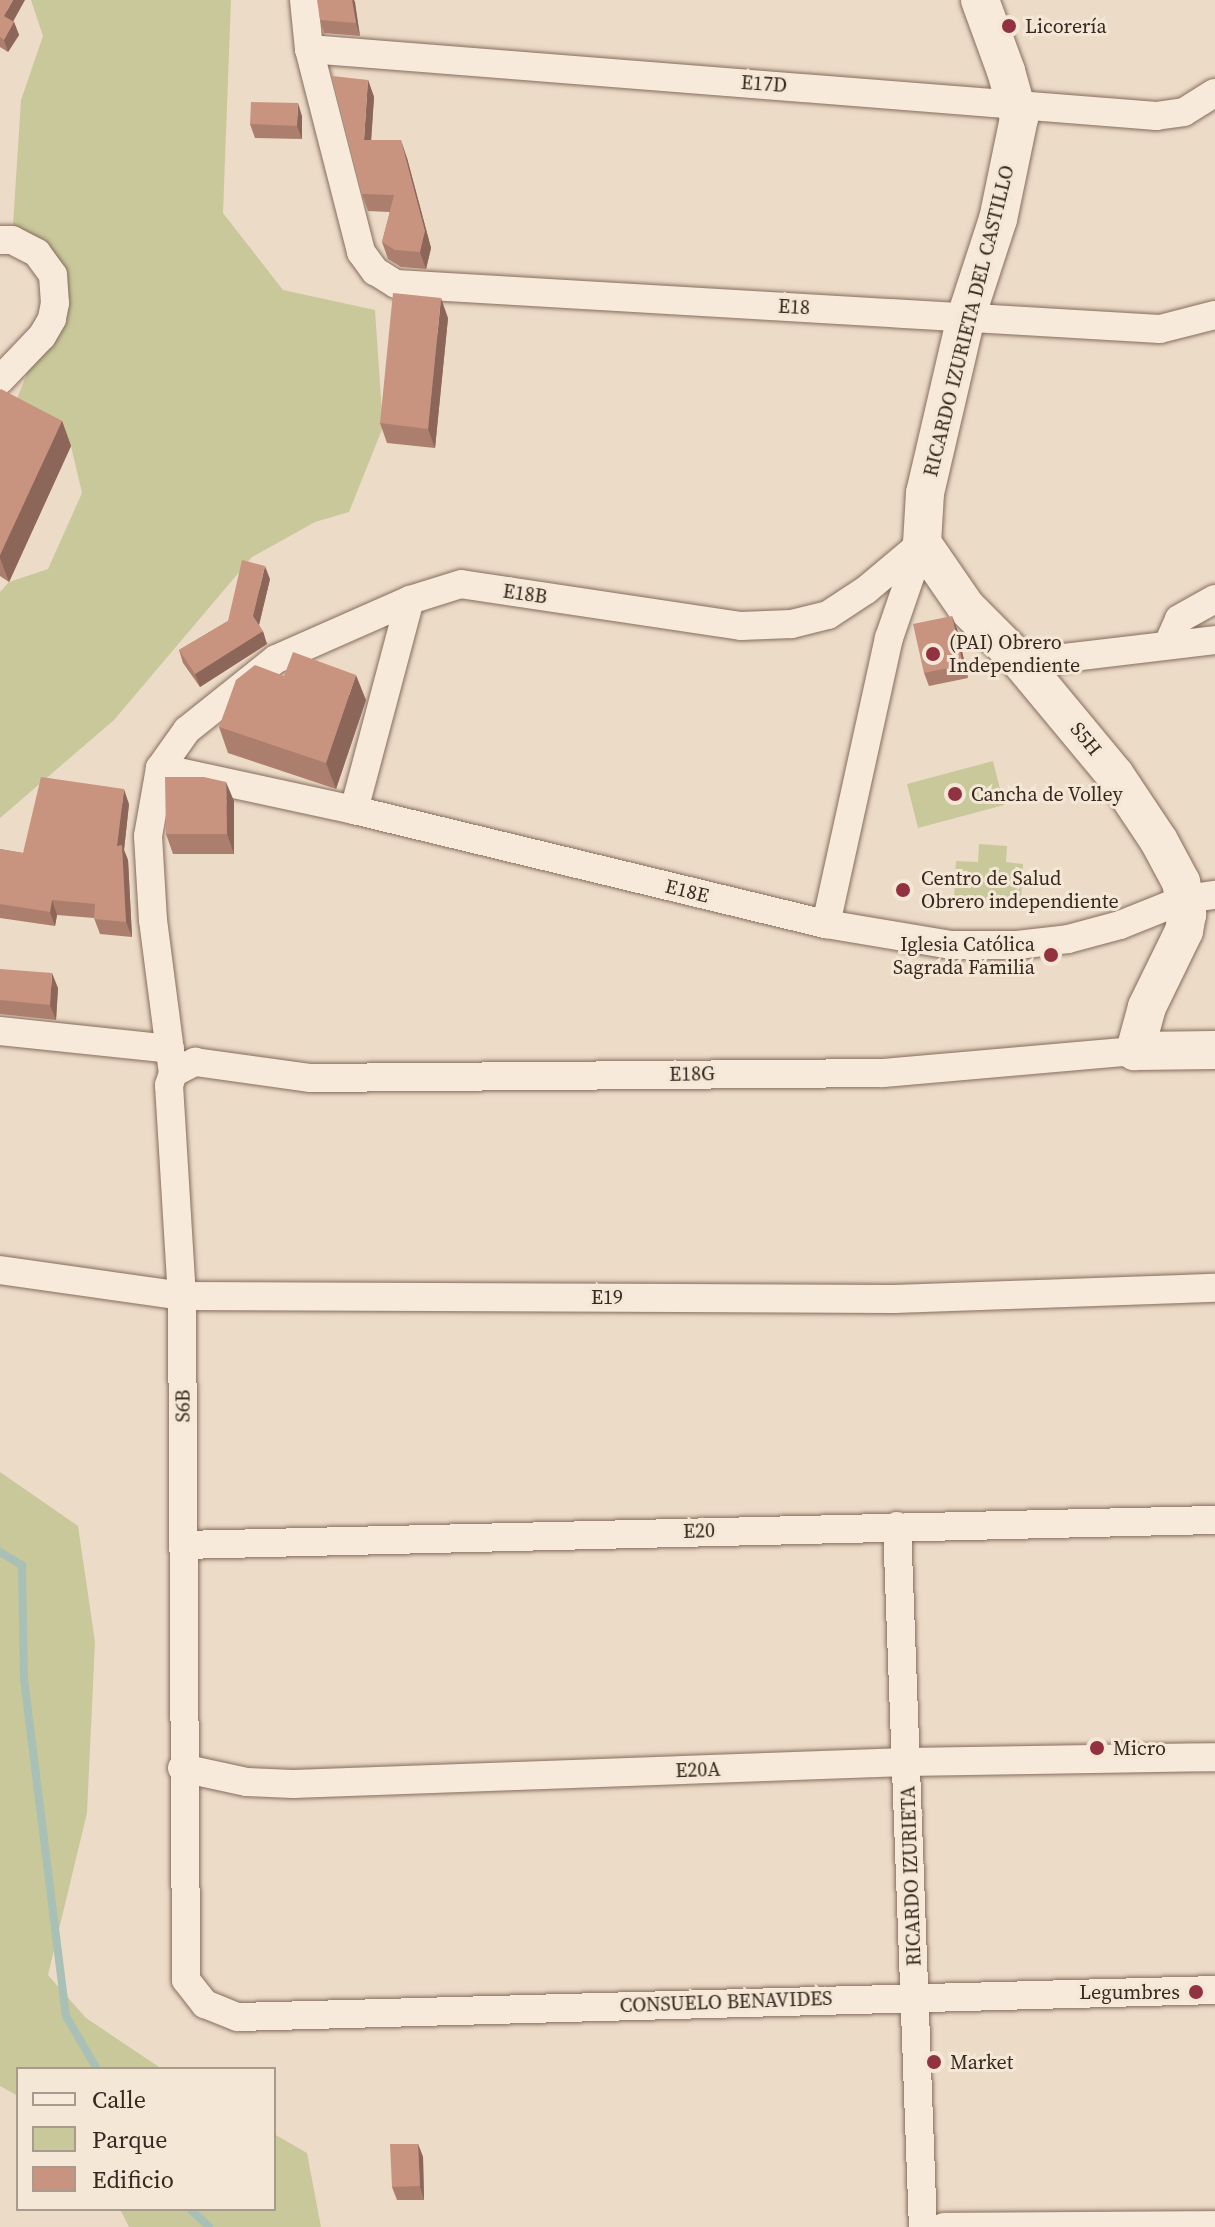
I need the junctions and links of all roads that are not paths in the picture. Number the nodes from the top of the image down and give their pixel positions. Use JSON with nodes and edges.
{"nodes":[{"id":1,"x":304,"y":0,"type":"edge"},
{"id":2,"x":980,"y":0,"type":"edge"},
{"id":3,"x":309,"y":49,"type":"junction"},
{"id":4,"x":1215,"y":93,"type":"edge"},
{"id":5,"x":1017,"y":103,"type":"junction"},
{"id":6,"x":0,"y":240,"type":"edge"},
{"id":7,"x":1215,"y":315,"type":"edge"},
{"id":8,"x":966,"y":317,"type":"junction"},
{"id":9,"x":0,"y":380,"type":"edge"},
{"id":10,"x":922,"y":543,"type":"junction"},
{"id":11,"x":1215,"y":599,"type":"edge"},
{"id":12,"x":410,"y":600,"type":"junction"},
{"id":13,"x":1215,"y":640,"type":"edge"},
{"id":14,"x":1168,"y":644,"type":"junction"},
{"id":15,"x":1022,"y":663,"type":"junction"},
{"id":16,"x":160,"y":768,"type":"junction"},
{"id":17,"x":354,"y":810,"type":"junction"},
{"id":18,"x":1200,"y":897,"type":"edge"},
{"id":19,"x":826,"y":924,"type":"junction"},
{"id":20,"x":0,"y":1031,"type":"edge"},
{"id":21,"x":1215,"y":1050,"type":"edge"},
{"id":22,"x":1135,"y":1051,"type":"junction"},
{"id":23,"x":171,"y":1061,"type":"junction"},
{"id":24,"x":0,"y":1270,"type":"edge"},
{"id":25,"x":1215,"y":1288,"type":"edge"},
{"id":26,"x":182,"y":1296,"type":"junction"},
{"id":27,"x":1215,"y":1520,"type":"edge"},
{"id":28,"x":897,"y":1526,"type":"junction"},
{"id":29,"x":183,"y":1545,"type":"junction"},
{"id":30,"x":1215,"y":1757,"type":"edge"},
{"id":31,"x":906,"y":1762,"type":"junction"},
{"id":32,"x":182,"y":1768,"type":"junction"},
{"id":33,"x":1215,"y":1990,"type":"edge"},
{"id":34,"x":916,"y":1995,"type":"junction"},
{"id":35,"x":238,"y":2017,"type":"joint"},
{"id":36,"x":1215,"y":2225,"type":"edge"},
{"id":37,"x":923,"y":2227,"type":"edge"},
{"id":38,"x":944,"y":2227,"type":"edge"}],
"edges":[{"from":1,"to":3,"type":"street"},
{"from":2,"to":5,"type":"street","name":"RICARDO IZURIETA DEL CASTILLO"},
{"from":3,"to":5,"type":"street","name":"E17D"},
{"from":3,"to":8,"type":"street","name":"E18"},
{"from":4,"to":5,"type":"street","name":"E17D"},
{"from":5,"to":8,"type":"street","name":"RICARDO IZURIETA DEL CASTILLO"},
{"from":6,"to":9,"type":"street"},
{"from":7,"to":8,"type":"street","name":"E18"},
{"from":8,"to":10,"type":"street","name":"RICARDO IZURIETA DEL CASTILLO"},
{"from":10,"to":12,"type":"street","name":"E18B"},
{"from":10,"to":15,"type":"street","name":"S5H"},
{"from":10,"to":19,"type":"street","name":"RICARDO IZURIETA DEL CASTILLO"},
{"from":11,"to":14,"type":"street"},
{"from":12,"to":16,"type":"street","name":"E18B"},
{"from":12,"to":17,"type":"street"},
{"from":13,"to":14,"type":"street"},
{"from":14,"to":15,"type":"street"},
{"from":15,"to":18,"type":"street","name":"S5H"},
{"from":16,"to":17,"type":"street","name":"E18E"},
{"from":16,"to":23,"type":"street","name":"S6B"},
{"from":17,"to":19,"type":"street","name":"E18E"},
{"from":18,"to":19,"type":"street","name":"E18E"},
{"from":18,"to":22,"type":"street","name":"S5H"},
{"from":20,"to":23,"type":"street","name":"E18G"},
{"from":21,"to":22,"type":"street","name":"E18G"},
{"from":22,"to":23,"type":"street","name":"E18G"},
{"from":23,"to":26,"type":"street","name":"S6B"},
{"from":24,"to":26,"type":"street","name":"E19"},
{"from":25,"to":26,"type":"street","name":"E19"},
{"from":26,"to":29,"type":"street","name":"S6B"},
{"from":27,"to":28,"type":"street","name":"E20"},
{"from":28,"to":29,"type":"street","name":"E20"},
{"from":28,"to":31,"type":"street","name":"RICARDO IZURIETA"},
{"from":29,"to":32,"type":"street","name":"S6B"},
{"from":30,"to":31,"type":"street","name":"E20A"},
{"from":31,"to":32,"type":"street","name":"E20A"},
{"from":31,"to":34,"type":"street","name":"RICARDO IZURIETA"},
{"from":32,"to":35,"type":"street","name":"S6B"},
{"from":33,"to":34,"type":"street","name":"CONSUELO BENAVIDES"},
{"from":34,"to":35,"type":"street","name":"CONSUELO BENAVIDES"},
{"from":34,"to":37,"type":"street","name":"RICARDO IZURIETA"},
{"from":36,"to":38,"type":"street"}]}
